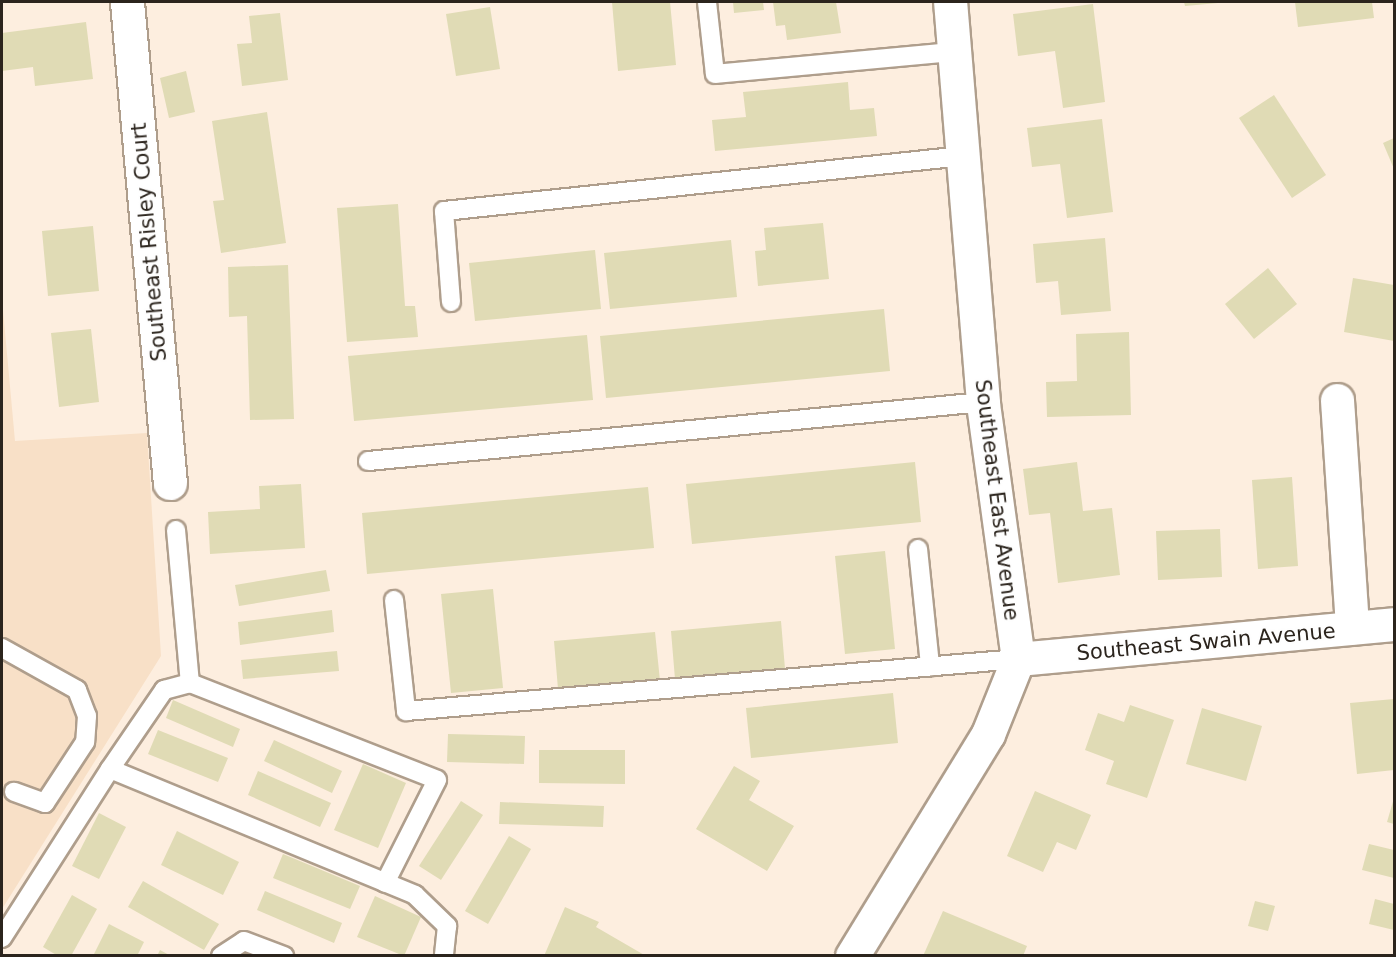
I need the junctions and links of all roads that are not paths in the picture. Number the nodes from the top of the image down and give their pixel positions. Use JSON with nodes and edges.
{"nodes":[{"id":1,"x":127,"y":2,"type":"edge"},
{"id":2,"x":707,"y":2,"type":"edge"},
{"id":3,"x":950,"y":2,"type":"edge"},
{"id":4,"x":954,"y":52,"type":"junction"},
{"id":5,"x":963,"y":156,"type":"junction"},
{"id":6,"x":451,"y":303,"type":"dead end"},
{"id":7,"x":1336,"y":400,"type":"dead end"},
{"id":8,"x":983,"y":402,"type":"junction"},
{"id":9,"x":368,"y":461,"type":"dead end"},
{"id":10,"x":170,"y":483,"type":"dead end"},
{"id":11,"x":176,"y":530,"type":"dead end"},
{"id":12,"x":918,"y":549,"type":"dead end"},
{"id":13,"x":394,"y":600,"type":"dead end"},
{"id":14,"x":1395,"y":624,"type":"edge"},
{"id":15,"x":1352,"y":628,"type":"junction"},
{"id":16,"x":2,"y":648,"type":"edge"},
{"id":17,"x":1018,"y":659,"type":"junction"},
{"id":18,"x":930,"y":666,"type":"junction"},
{"id":19,"x":190,"y":682,"type":"junction"},
{"id":20,"x":110,"y":769,"type":"junction"},
{"id":21,"x":14,"y":792,"type":"dead end"},
{"id":22,"x":385,"y":883,"type":"junction"},
{"id":23,"x":2,"y":938,"type":"edge"},
{"id":24,"x":221,"y":956,"type":"edge"},
{"id":25,"x":285,"y":956,"type":"edge"},
{"id":26,"x":444,"y":956,"type":"edge"},
{"id":27,"x":852,"y":956,"type":"edge"}],
"edges":[{"from":1,"to":10,"type":"street","name":"Southeast Risley Court"},
{"from":2,"to":4,"type":"lane"},
{"from":3,"to":4,"type":"street","name":"Southeast East Avenue"},
{"from":4,"to":5,"type":"street","name":"Southeast East Avenue"},
{"from":5,"to":6,"type":"lane"},
{"from":5,"to":8,"type":"street","name":"Southeast East Avenue"},
{"from":7,"to":15,"type":"street"},
{"from":8,"to":9,"type":"lane"},
{"from":8,"to":17,"type":"street","name":"Southeast East Avenue"},
{"from":11,"to":19,"type":"lane"},
{"from":12,"to":18,"type":"lane"},
{"from":13,"to":18,"type":"lane"},
{"from":14,"to":15,"type":"street","name":"Southeast Swain Avenue"},
{"from":15,"to":17,"type":"street","name":"Southeast Swain Avenue"},
{"from":16,"to":21,"type":"lane"},
{"from":17,"to":18,"type":"lane"},
{"from":17,"to":27,"type":"street","name":"Southeast East Avenue"},
{"from":19,"to":20,"type":"lane"},
{"from":19,"to":22,"type":"lane"},
{"from":20,"to":22,"type":"lane"},
{"from":20,"to":23,"type":"lane"},
{"from":22,"to":26,"type":"lane"},
{"from":24,"to":25,"type":"lane"}]}
